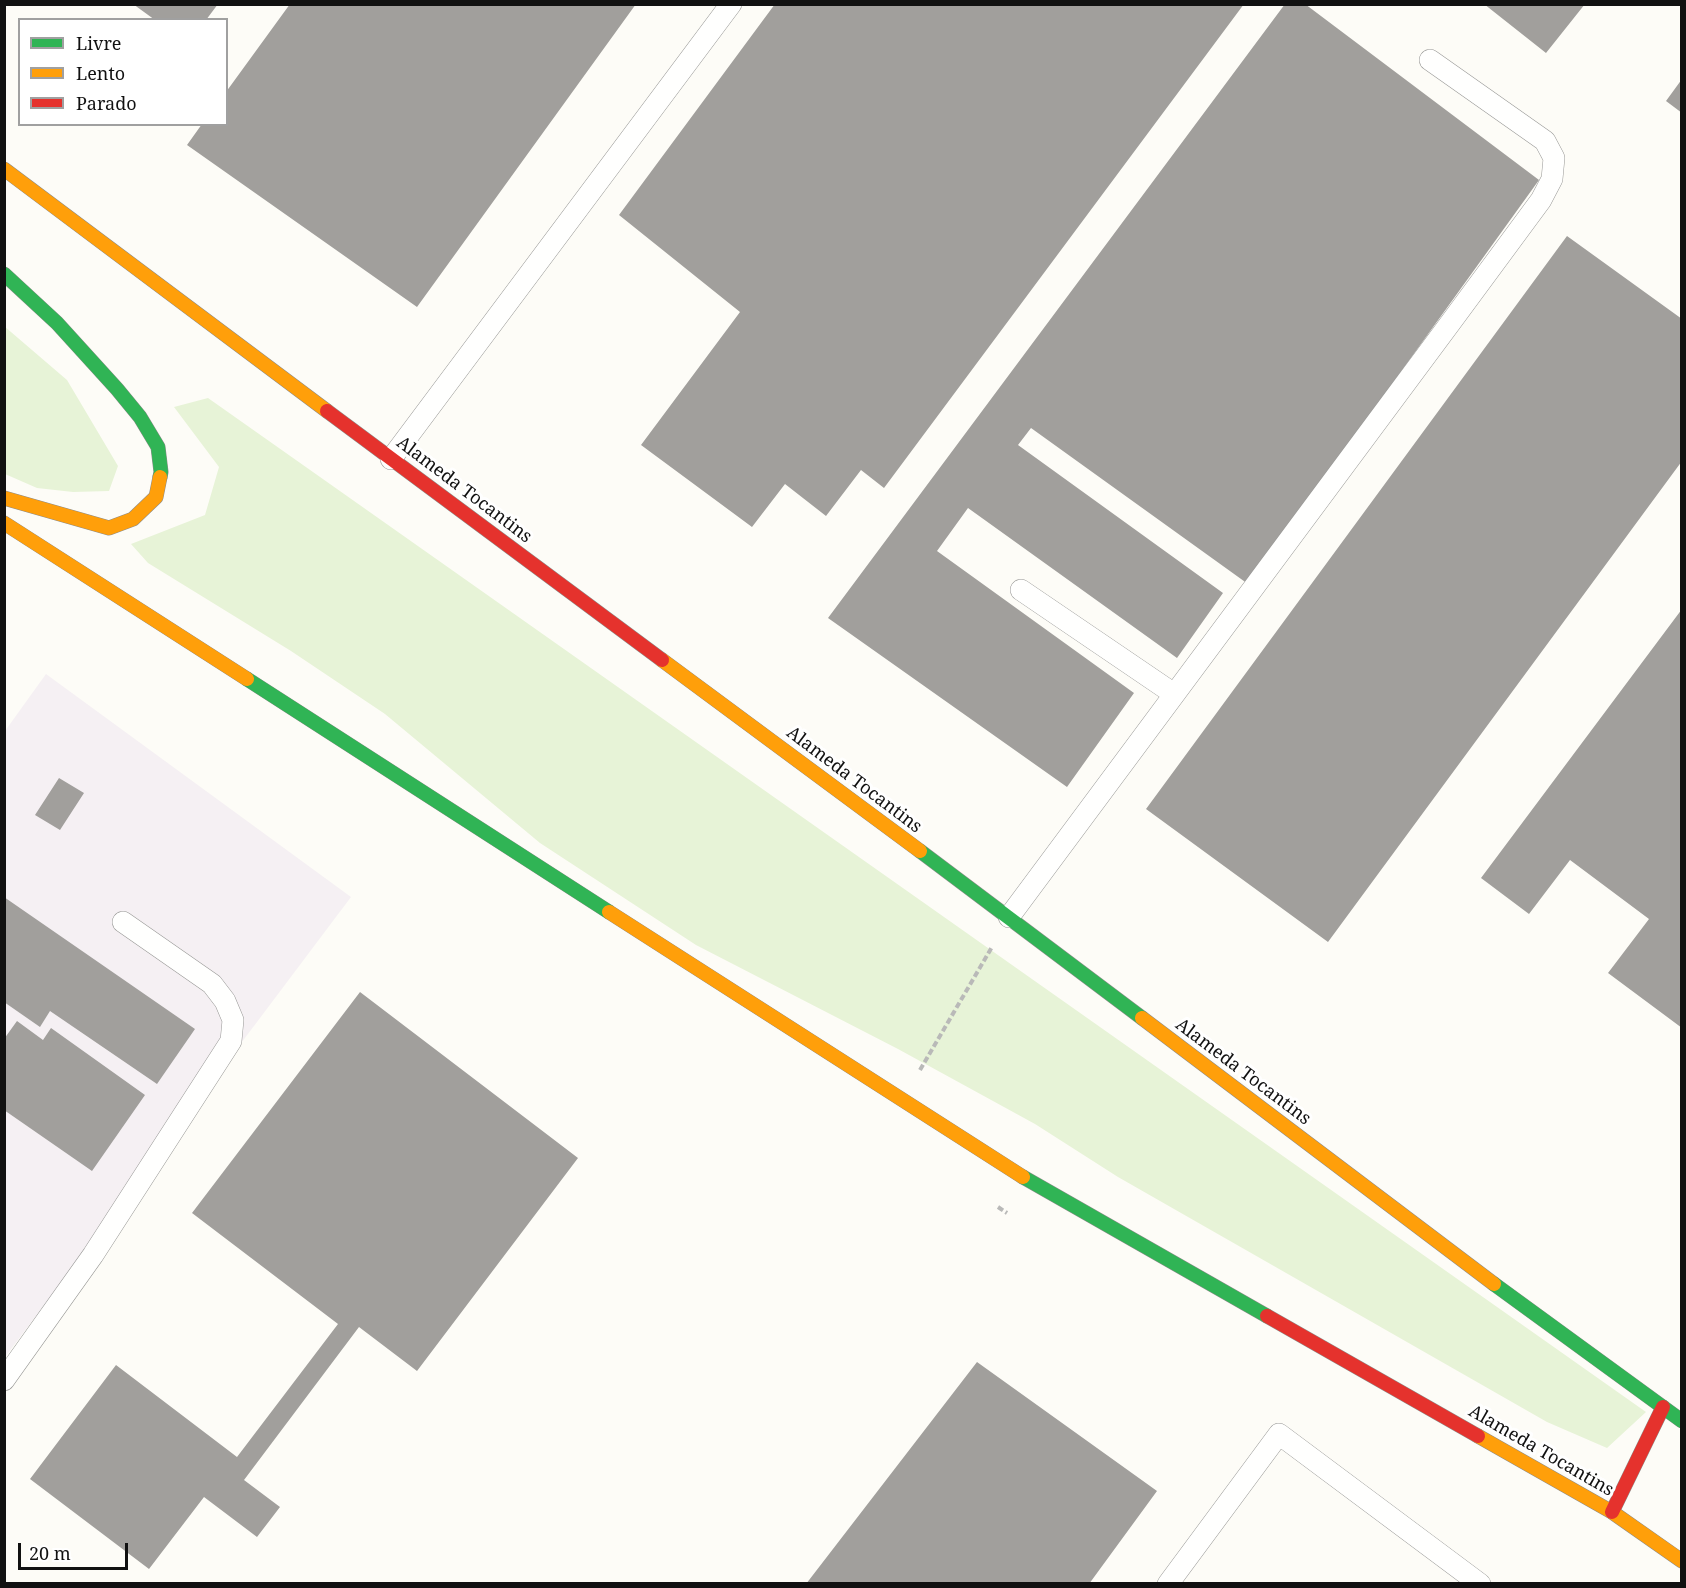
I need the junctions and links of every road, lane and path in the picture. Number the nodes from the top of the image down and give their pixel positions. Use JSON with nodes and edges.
{"nodes":[{"id":1,"x":731,"y":4,"type":"edge"},
{"id":2,"x":1430,"y":60,"type":"dead end"},
{"id":3,"x":4,"y":169,"type":"edge"},
{"id":4,"x":4,"y":274,"type":"edge"},
{"id":5,"x":391,"y":459,"type":"junction"},
{"id":6,"x":4,"y":498,"type":"edge"},
{"id":7,"x":4,"y":523,"type":"edge"},
{"id":8,"x":1021,"y":590,"type":"dead end"},
{"id":9,"x":1174,"y":694,"type":"junction"},
{"id":10,"x":1009,"y":918,"type":"junction"},
{"id":11,"x":123,"y":922,"type":"dead end"},
{"id":12,"x":931,"y":1053,"type":"dead end"},
{"id":13,"x":4,"y":1380,"type":"edge"},
{"id":14,"x":1663,"y":1407,"type":"junction"},
{"id":15,"x":1682,"y":1421,"type":"edge"},
{"id":16,"x":1612,"y":1512,"type":"junction"},
{"id":17,"x":1682,"y":1561,"type":"edge"},
{"id":18,"x":1168,"y":1584,"type":"edge"},
{"id":19,"x":1480,"y":1584,"type":"edge"}],
"edges":[{"from":1,"to":5,"type":"lane"},
{"from":2,"to":9,"type":"lane"},
{"from":3,"to":5,"type":"main road","name":"Alameda Tocantins"},
{"from":4,"to":6,"type":"main road"},
{"from":5,"to":10,"type":"main road","name":"Alameda Tocantins"},
{"from":7,"to":16,"type":"main road","name":"Alameda Tocantins"},
{"from":8,"to":9,"type":"lane"},
{"from":9,"to":10,"type":"lane"},
{"from":10,"to":12,"type":"path"},
{"from":10,"to":14,"type":"main road","name":"Alameda Tocantins"},
{"from":11,"to":13,"type":"lane"},
{"from":14,"to":15,"type":"main road","name":"Alameda Tocantins"},
{"from":14,"to":16,"type":"main road"},
{"from":16,"to":17,"type":"main road","name":"Alameda Tocantins"},
{"from":18,"to":19,"type":"lane"}]}
